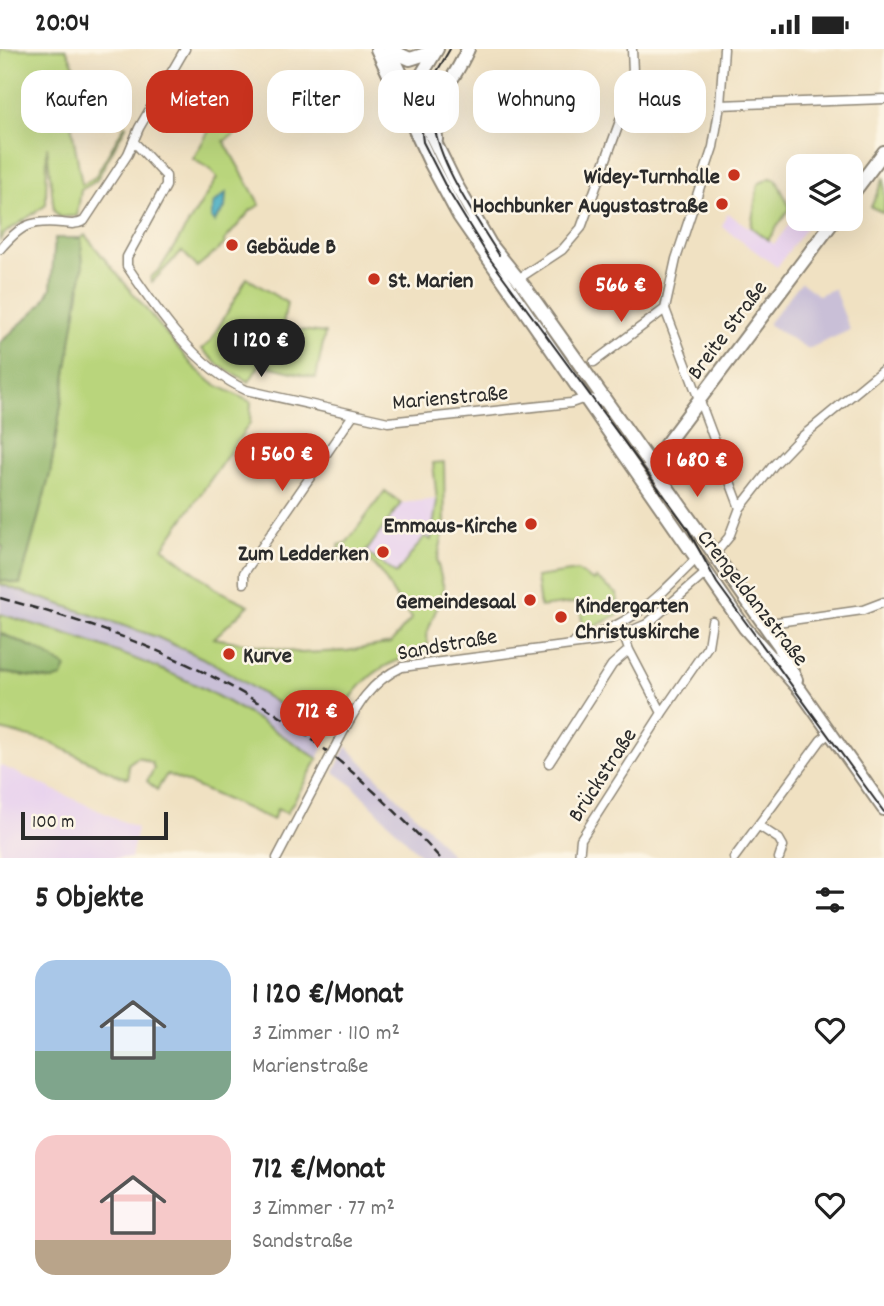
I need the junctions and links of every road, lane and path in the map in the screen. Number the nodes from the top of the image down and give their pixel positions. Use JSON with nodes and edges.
{"nodes":[{"id":1,"x":185,"y":49,"type":"edge"},
{"id":2,"x":377,"y":49,"type":"edge"},
{"id":3,"x":390,"y":49,"type":"edge"},
{"id":4,"x":468,"y":49,"type":"edge"},
{"id":5,"x":632,"y":49,"type":"edge"},
{"id":6,"x":724,"y":49,"type":"edge"},
{"id":7,"x":437,"y":50,"type":"edge"},
{"id":8,"x":388,"y":70,"type":"edge"},
{"id":9,"x":400,"y":70,"type":"edge"},
{"id":10,"x":424,"y":70,"type":"edge"},
{"id":11,"x":456,"y":70,"type":"edge"},
{"id":12,"x":884,"y":99,"type":"edge"},
{"id":13,"x":720,"y":105,"type":"junction"},
{"id":14,"x":421,"y":133,"type":"edge"},
{"id":15,"x":427,"y":133,"type":"edge"},
{"id":16,"x":434,"y":133,"type":"edge"},
{"id":17,"x":134,"y":142,"type":"junction"},
{"id":18,"x":433,"y":149,"type":"junction"},
{"id":19,"x":884,"y":152,"type":"edge"},
{"id":20,"x":863,"y":180,"type":"edge"},
{"id":21,"x":826,"y":231,"type":"edge"},
{"id":22,"x":0,"y":249,"type":"edge"},
{"id":23,"x":514,"y":283,"type":"junction"},
{"id":24,"x":665,"y":309,"type":"junction"},
{"id":25,"x":594,"y":362,"type":"dead end"},
{"id":26,"x":884,"y":369,"type":"edge"},
{"id":27,"x":585,"y":398,"type":"junction"},
{"id":28,"x":604,"y":402,"type":"junction"},
{"id":29,"x":698,"y":402,"type":"junction"},
{"id":30,"x":354,"y":415,"type":"junction"},
{"id":31,"x":651,"y":464,"type":"junction"},
{"id":32,"x":648,"y":489,"type":"junction"},
{"id":33,"x":740,"y":508,"type":"junction"},
{"id":34,"x":714,"y":555,"type":"junction"},
{"id":35,"x":697,"y":558,"type":"junction"},
{"id":36,"x":707,"y":572,"type":"junction"},
{"id":37,"x":244,"y":583,"type":"dead end"},
{"id":38,"x":884,"y":602,"type":"edge"},
{"id":39,"x":712,"y":621,"type":"dead end"},
{"id":40,"x":762,"y":624,"type":"junction"},
{"id":41,"x":620,"y":625,"type":"junction"},
{"id":42,"x":746,"y":628,"type":"junction"},
{"id":43,"x":624,"y":636,"type":"junction"},
{"id":44,"x":562,"y":646,"type":"junction"},
{"id":45,"x":629,"y":650,"type":"junction"},
{"id":46,"x":800,"y":690,"type":"junction"},
{"id":47,"x":662,"y":713,"type":"junction"},
{"id":48,"x":831,"y":733,"type":"junction"},
{"id":49,"x":549,"y":763,"type":"dead end"},
{"id":50,"x":884,"y":809,"type":"edge"},
{"id":51,"x":760,"y":826,"type":"junction"},
{"id":52,"x":276,"y":858,"type":"edge"},
{"id":53,"x":579,"y":858,"type":"edge"},
{"id":54,"x":734,"y":858,"type":"edge"},
{"id":55,"x":779,"y":858,"type":"edge"}],
"edges":[{"from":1,"to":17,"type":"street"},
{"from":2,"to":8,"type":"main road"},
{"from":3,"to":7,"type":"main road"},
{"from":3,"to":9,"type":"main road"},
{"from":4,"to":11,"type":"main road"},
{"from":5,"to":23,"type":"street"},
{"from":6,"to":13,"type":"street"},
{"from":7,"to":10,"type":"main road"},
{"from":12,"to":13,"type":"street"},
{"from":13,"to":24,"type":"street"},
{"from":14,"to":18,"type":"main road","name":"Crengeldanzstraße"},
{"from":15,"to":18,"type":"main road","name":"Crengeldanzstraße"},
{"from":16,"to":18,"type":"main road"},
{"from":17,"to":22,"type":"street"},
{"from":17,"to":30,"type":"street","name":"Marienstraße"},
{"from":18,"to":23,"type":"main road","name":"Crengeldanzstraße"},
{"from":19,"to":20,"type":"main road"},
{"from":21,"to":29,"type":"main road","name":"Breite Straße"},
{"from":23,"to":27,"type":"main road","name":"Crengeldanzstraße"},
{"from":23,"to":28,"type":"main road","name":"Crengeldanzstraße"},
{"from":24,"to":25,"type":"street"},
{"from":24,"to":29,"type":"street"},
{"from":26,"to":33,"type":"street"},
{"from":27,"to":28,"type":"street","name":"Marienstraße"},
{"from":27,"to":30,"type":"street","name":"Marienstraße"},
{"from":27,"to":32,"type":"main road","name":"Crengeldanzstraße"},
{"from":28,"to":31,"type":"main road","name":"Crengeldanzstraße"},
{"from":29,"to":31,"type":"main road","name":"Breite Straße"},
{"from":29,"to":33,"type":"street"},
{"from":30,"to":37,"type":"street"},
{"from":31,"to":32,"type":"main road"},
{"from":31,"to":34,"type":"main road","name":"Crengeldanzstraße"},
{"from":32,"to":35,"type":"main road","name":"Crengeldanzstraße"},
{"from":33,"to":34,"type":"street"},
{"from":34,"to":35,"type":"main road"},
{"from":34,"to":36,"type":"main road"},
{"from":34,"to":40,"type":"main road","name":"Crengeldanzstraße"},
{"from":35,"to":36,"type":"main road","name":"Crengeldanzstraße"},
{"from":35,"to":41,"type":"street","name":"Sandstraße"},
{"from":36,"to":42,"type":"main road","name":"Crengeldanzstraße"},
{"from":36,"to":43,"type":"street","name":"Sandstraße"},
{"from":38,"to":40,"type":"street"},
{"from":39,"to":47,"type":"street","name":"Brückstraße"},
{"from":40,"to":42,"type":"main road"},
{"from":40,"to":46,"type":"main road","name":"Crengeldanzstraße"},
{"from":41,"to":43,"type":"street","name":"Brückstraße"},
{"from":41,"to":44,"type":"street","name":"Sandstraße"},
{"from":42,"to":46,"type":"main road","name":"Crengeldanzstraße"},
{"from":43,"to":44,"type":"street","name":"Sandstraße"},
{"from":43,"to":45,"type":"street","name":"Brückstraße"},
{"from":44,"to":52,"type":"street","name":"Sandstraße","bridge":true},
{"from":45,"to":47,"type":"street","name":"Brückstraße"},
{"from":45,"to":49,"type":"street"},
{"from":46,"to":48,"type":"main road","name":"Crengeldanzstraße"},
{"from":47,"to":53,"type":"street","name":"Brückstraße"},
{"from":48,"to":50,"type":"main road","name":"Crengeldanzstraße"},
{"from":48,"to":51,"type":"street"},
{"from":51,"to":54,"type":"street"},
{"from":51,"to":55,"type":"street"}]}
